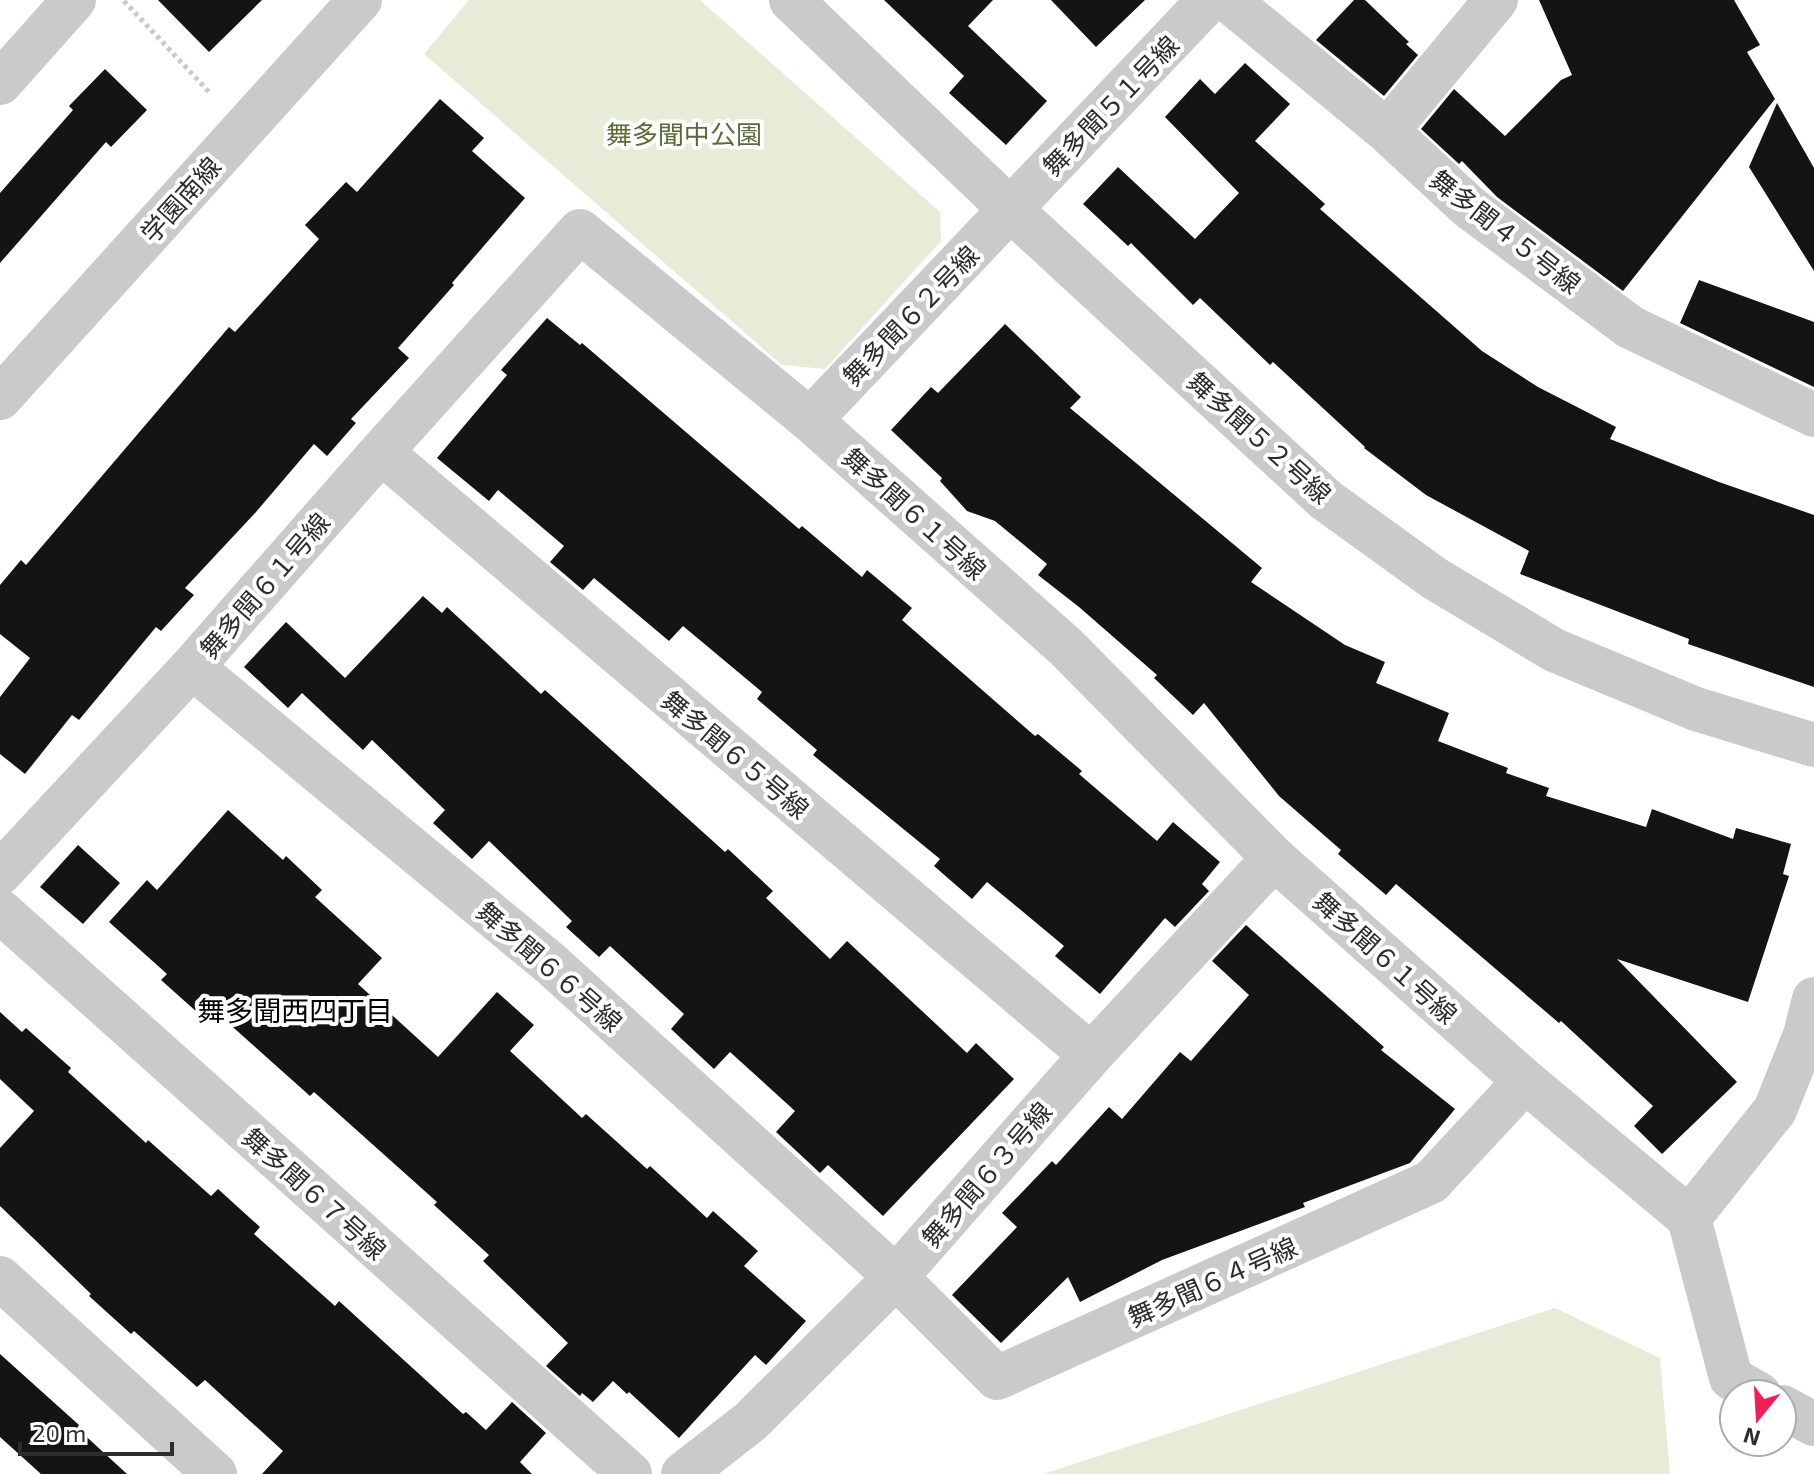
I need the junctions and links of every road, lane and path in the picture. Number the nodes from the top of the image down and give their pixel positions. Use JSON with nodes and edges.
{"nodes":[{"id":1,"x":74,"y":0,"type":"edge"},
{"id":2,"x":123,"y":0,"type":"edge"},
{"id":3,"x":360,"y":0,"type":"edge"},
{"id":4,"x":791,"y":0,"type":"edge"},
{"id":5,"x":1209,"y":0,"type":"edge"},
{"id":6,"x":1228,"y":0,"type":"edge"},
{"id":7,"x":1496,"y":0,"type":"edge"},
{"id":8,"x":0,"y":83,"type":"edge"},
{"id":9,"x":244,"y":129,"type":"junction"},
{"id":10,"x":1387,"y":131,"type":"junction"},
{"id":11,"x":1010,"y":209,"type":"junction"},
{"id":12,"x":0,"y":398,"type":"edge"},
{"id":13,"x":1814,"y":415,"type":"edge"},
{"id":14,"x":810,"y":420,"type":"junction"},
{"id":15,"x":381,"y":452,"type":"junction"},
{"id":16,"x":192,"y":667,"type":"junction"},
{"id":17,"x":1814,"y":745,"type":"edge"},
{"id":18,"x":1274,"y":858,"type":"junction"},
{"id":19,"x":0,"y":873,"type":"edge"},
{"id":20,"x":0,"y":911,"type":"edge"},
{"id":21,"x":1814,"y":999,"type":"edge"},
{"id":22,"x":1091,"y":1055,"type":"junction"},
{"id":23,"x":1525,"y":1081,"type":"junction"},
{"id":24,"x":1689,"y":1218,"type":"junction"},
{"id":25,"x":896,"y":1277,"type":"junction"},
{"id":26,"x":0,"y":1278,"type":"edge"},
{"id":27,"x":1731,"y":1378,"type":"edge"},
{"id":28,"x":215,"y":1474,"type":"edge"},
{"id":29,"x":630,"y":1474,"type":"edge"},
{"id":30,"x":683,"y":1474,"type":"edge"}],
"edges":[{"from":1,"to":8,"type":"street"},
{"from":2,"to":9,"type":"path"},
{"from":3,"to":9,"type":"street","name":"学園南線"},
{"from":4,"to":11,"type":"street","name":"舞多聞５２号線"},
{"from":5,"to":11,"type":"street","name":"舞多聞５１号線"},
{"from":6,"to":10,"type":"street","name":"舞多聞４５号線"},
{"from":7,"to":10,"type":"street"},
{"from":9,"to":12,"type":"street","name":"学園南線"},
{"from":10,"to":13,"type":"street","name":"舞多聞４５号線"},
{"from":11,"to":14,"type":"street","name":"舞多聞６２号線"},
{"from":11,"to":17,"type":"street","name":"舞多聞５２号線"},
{"from":14,"to":15,"type":"street","name":"舞多聞６１号線"},
{"from":14,"to":18,"type":"street","name":"舞多聞６１号線"},
{"from":15,"to":16,"type":"street","name":"舞多聞６１号線"},
{"from":15,"to":22,"type":"street","name":"舞多聞６５号線"},
{"from":16,"to":19,"type":"street","name":"舞多聞６１号線"},
{"from":16,"to":25,"type":"street","name":"舞多聞６６号線"},
{"from":18,"to":22,"type":"street","name":"舞多聞６３号線"},
{"from":18,"to":23,"type":"street","name":"舞多聞６１号線"},
{"from":20,"to":29,"type":"street","name":"舞多聞６７号線"},
{"from":21,"to":24,"type":"street"},
{"from":22,"to":25,"type":"street","name":"舞多聞６３号線"},
{"from":23,"to":24,"type":"street","name":"舞多聞６１号線"},
{"from":23,"to":25,"type":"street","name":"舞多聞６４号線"},
{"from":24,"to":27,"type":"street"},
{"from":25,"to":30,"type":"street","name":"舞多聞６３号線"},
{"from":26,"to":28,"type":"street"}]}
